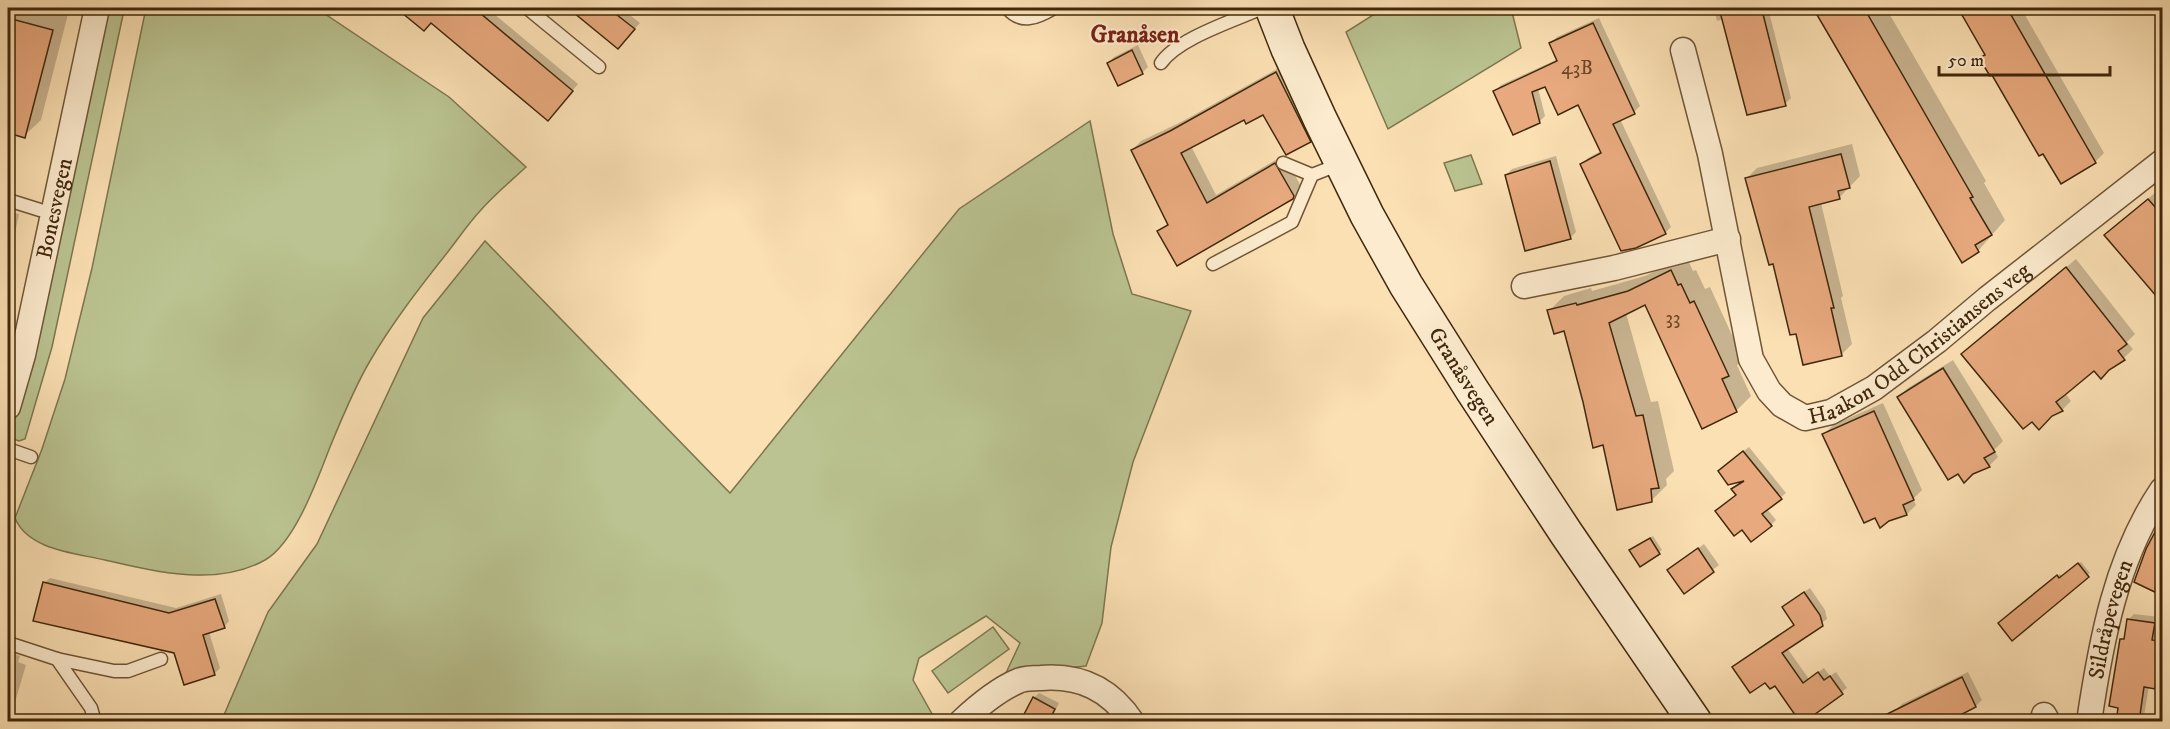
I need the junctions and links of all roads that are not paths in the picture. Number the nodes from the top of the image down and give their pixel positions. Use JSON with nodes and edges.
{"nodes":[{"id":1,"x":97,"y":8,"type":"edge"},
{"id":2,"x":527,"y":8,"type":"edge"},
{"id":3,"x":1007,"y":8,"type":"edge"},
{"id":4,"x":1054,"y":8,"type":"edge"},
{"id":5,"x":1262,"y":8,"type":"edge"},
{"id":6,"x":1272,"y":8,"type":"edge"},
{"id":7,"x":1683,"y":50,"type":"dead end"},
{"id":8,"x":1161,"y":63,"type":"dead end"},
{"id":9,"x":599,"y":68,"type":"dead end"},
{"id":10,"x":2163,"y":162,"type":"edge"},
{"id":11,"x":1283,"y":163,"type":"dead end"},
{"id":12,"x":1342,"y":163,"type":"junction"},
{"id":13,"x":1312,"y":175,"type":"junction"},
{"id":14,"x":8,"y":200,"type":"edge"},
{"id":15,"x":40,"y":210,"type":"dead end"},
{"id":16,"x":1728,"y":239,"type":"junction"},
{"id":17,"x":1213,"y":264,"type":"dead end"},
{"id":18,"x":1524,"y":286,"type":"dead end"},
{"id":19,"x":8,"y":406,"type":"edge"},
{"id":20,"x":8,"y":449,"type":"edge"},
{"id":21,"x":31,"y":457,"type":"dead end"},
{"id":22,"x":2163,"y":490,"type":"edge"},
{"id":23,"x":8,"y":643,"type":"edge"},
{"id":24,"x":57,"y":659,"type":"junction"},
{"id":25,"x":161,"y":659,"type":"dead end"},
{"id":26,"x":95,"y":722,"type":"edge"},
{"id":27,"x":961,"y":722,"type":"edge"},
{"id":28,"x":1132,"y":722,"type":"edge"},
{"id":29,"x":1695,"y":722,"type":"edge"},
{"id":30,"x":2089,"y":722,"type":"edge"}],
"edges":[{"from":1,"to":19,"type":"street","name":"Bonesvegen"},
{"from":2,"to":9,"type":"lane"},
{"from":3,"to":4,"type":"lane"},
{"from":5,"to":8,"type":"lane"},
{"from":6,"to":12,"type":"street","name":"Granåsvegen"},
{"from":7,"to":16,"type":"street","name":"Haakon Odd Christiansens veg"},
{"from":10,"to":16,"type":"street","name":"Haakon Odd Christiansens veg"},
{"from":11,"to":13,"type":"lane"},
{"from":12,"to":13,"type":"lane"},
{"from":12,"to":29,"type":"street","name":"Granåsvegen"},
{"from":13,"to":17,"type":"lane"},
{"from":14,"to":15,"type":"lane"},
{"from":16,"to":18,"type":"street"},
{"from":20,"to":21,"type":"lane"},
{"from":22,"to":30,"type":"street","name":"Sildråpevegen"},
{"from":23,"to":24,"type":"lane"},
{"from":24,"to":25,"type":"lane"},
{"from":24,"to":26,"type":"lane"},
{"from":27,"to":28,"type":"street"}]}
